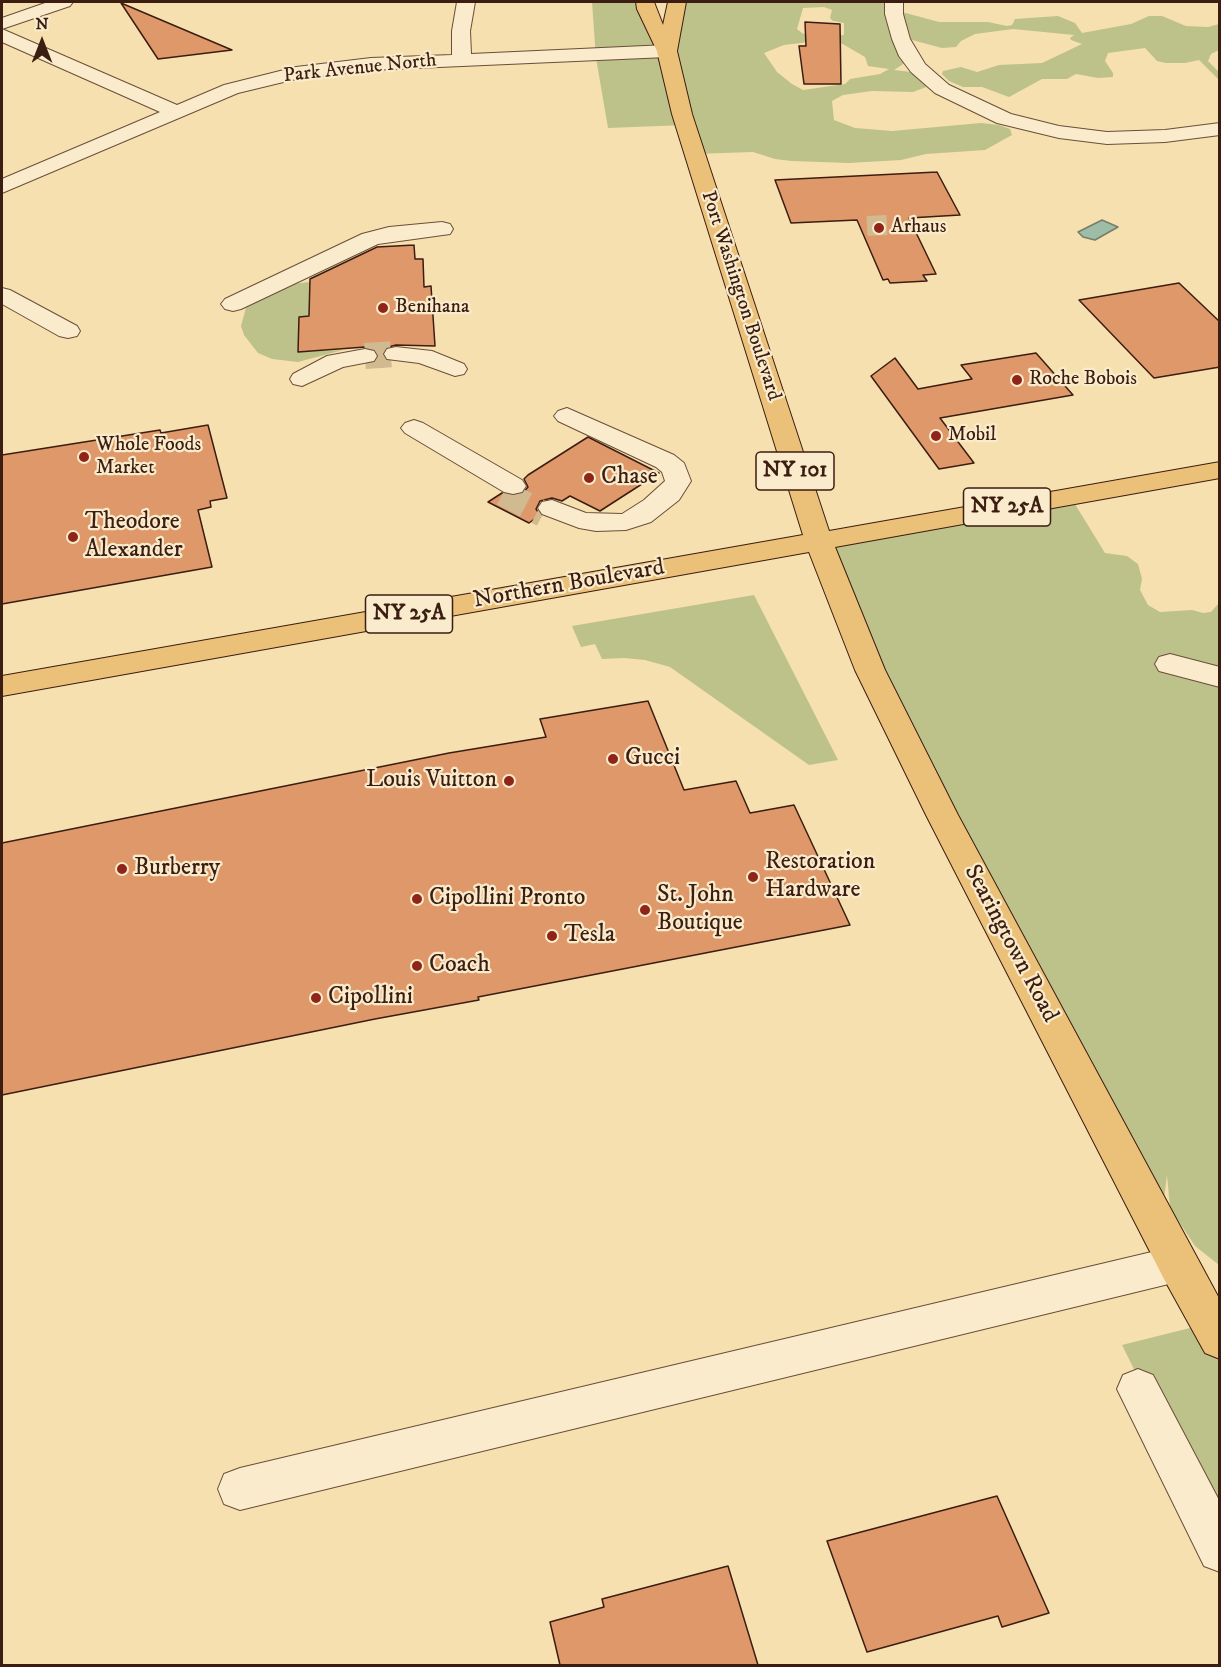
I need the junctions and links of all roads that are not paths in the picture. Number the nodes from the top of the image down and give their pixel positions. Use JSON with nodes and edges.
{"nodes":[{"id":1,"x":64,"y":2,"type":"edge"},
{"id":2,"x":466,"y":2,"type":"edge"},
{"id":3,"x":645,"y":2,"type":"edge"},
{"id":4,"x":678,"y":2,"type":"edge"},
{"id":5,"x":894,"y":2,"type":"edge"},
{"id":6,"x":2,"y":24,"type":"edge"},
{"id":7,"x":2,"y":35,"type":"edge"},
{"id":8,"x":667,"y":51,"type":"junction"},
{"id":9,"x":462,"y":59,"type":"junction"},
{"id":10,"x":174,"y":111,"type":"junction"},
{"id":11,"x":1220,"y":129,"type":"edge"},
{"id":12,"x":2,"y":187,"type":"edge"},
{"id":13,"x":442,"y":229,"type":"dead end"},
{"id":14,"x":2,"y":295,"type":"edge"},
{"id":15,"x":233,"y":304,"type":"dead end"},
{"id":16,"x":68,"y":331,"type":"dead end"},
{"id":17,"x":396,"y":354,"type":"tunnel mouth"},
{"id":18,"x":365,"y":356,"type":"tunnel mouth"},
{"id":19,"x":455,"y":369,"type":"dead end"},
{"id":20,"x":302,"y":379,"type":"dead end"},
{"id":21,"x":567,"y":416,"type":"dead end"},
{"id":22,"x":414,"y":428,"type":"dead end"},
{"id":23,"x":1220,"y":470,"type":"edge"},
{"id":24,"x":513,"y":486,"type":"tunnel mouth"},
{"id":25,"x":635,"y":519,"type":"junction"},
{"id":26,"x":817,"y":541,"type":"junction"},
{"id":27,"x":1170,"y":664,"type":"dead end"},
{"id":28,"x":1220,"y":677,"type":"edge"},
{"id":29,"x":2,"y":686,"type":"edge"},
{"id":30,"x":1177,"y":1264,"type":"junction"},
{"id":31,"x":1220,"y":1340,"type":"edge"},
{"id":32,"x":1138,"y":1389,"type":"dead end"},
{"id":33,"x":240,"y":1490,"type":"dead end"},
{"id":34,"x":1220,"y":1550,"type":"edge"}],
"edges":[{"from":1,"to":6,"type":"street"},
{"from":2,"to":9,"type":"street"},
{"from":3,"to":8,"type":"main road","name":"Port Washington Boulevard","number":"NY 101"},
{"from":4,"to":8,"type":"main road","name":"Port Washington Boulevard","number":"NY 101"},
{"from":5,"to":11,"type":"street"},
{"from":7,"to":10,"type":"street"},
{"from":8,"to":9,"type":"street","name":"Park Avenue North"},
{"from":8,"to":26,"type":"main road","name":"Port Washington Boulevard","number":"NY 101"},
{"from":9,"to":10,"type":"street","name":"Park Avenue North"},
{"from":10,"to":12,"type":"street","name":"Park Avenue North"},
{"from":13,"to":15,"type":"street"},
{"from":14,"to":16,"type":"street"},
{"from":17,"to":19,"type":"street"},
{"from":18,"to":20,"type":"street"},
{"from":21,"to":25,"type":"street"},
{"from":22,"to":24,"type":"street"},
{"from":23,"to":26,"type":"main road","number":"NY 25A"},
{"from":25,"to":25,"type":"street"},
{"from":26,"to":29,"type":"main road","name":"Northern Boulevard","number":"NY 25A"},
{"from":26,"to":30,"type":"main road","name":"Searingtown Road"},
{"from":27,"to":28,"type":"street"},
{"from":30,"to":31,"type":"main road","name":"Searingtown Road"},
{"from":30,"to":33,"type":"street"},
{"from":32,"to":34,"type":"street"}]}
